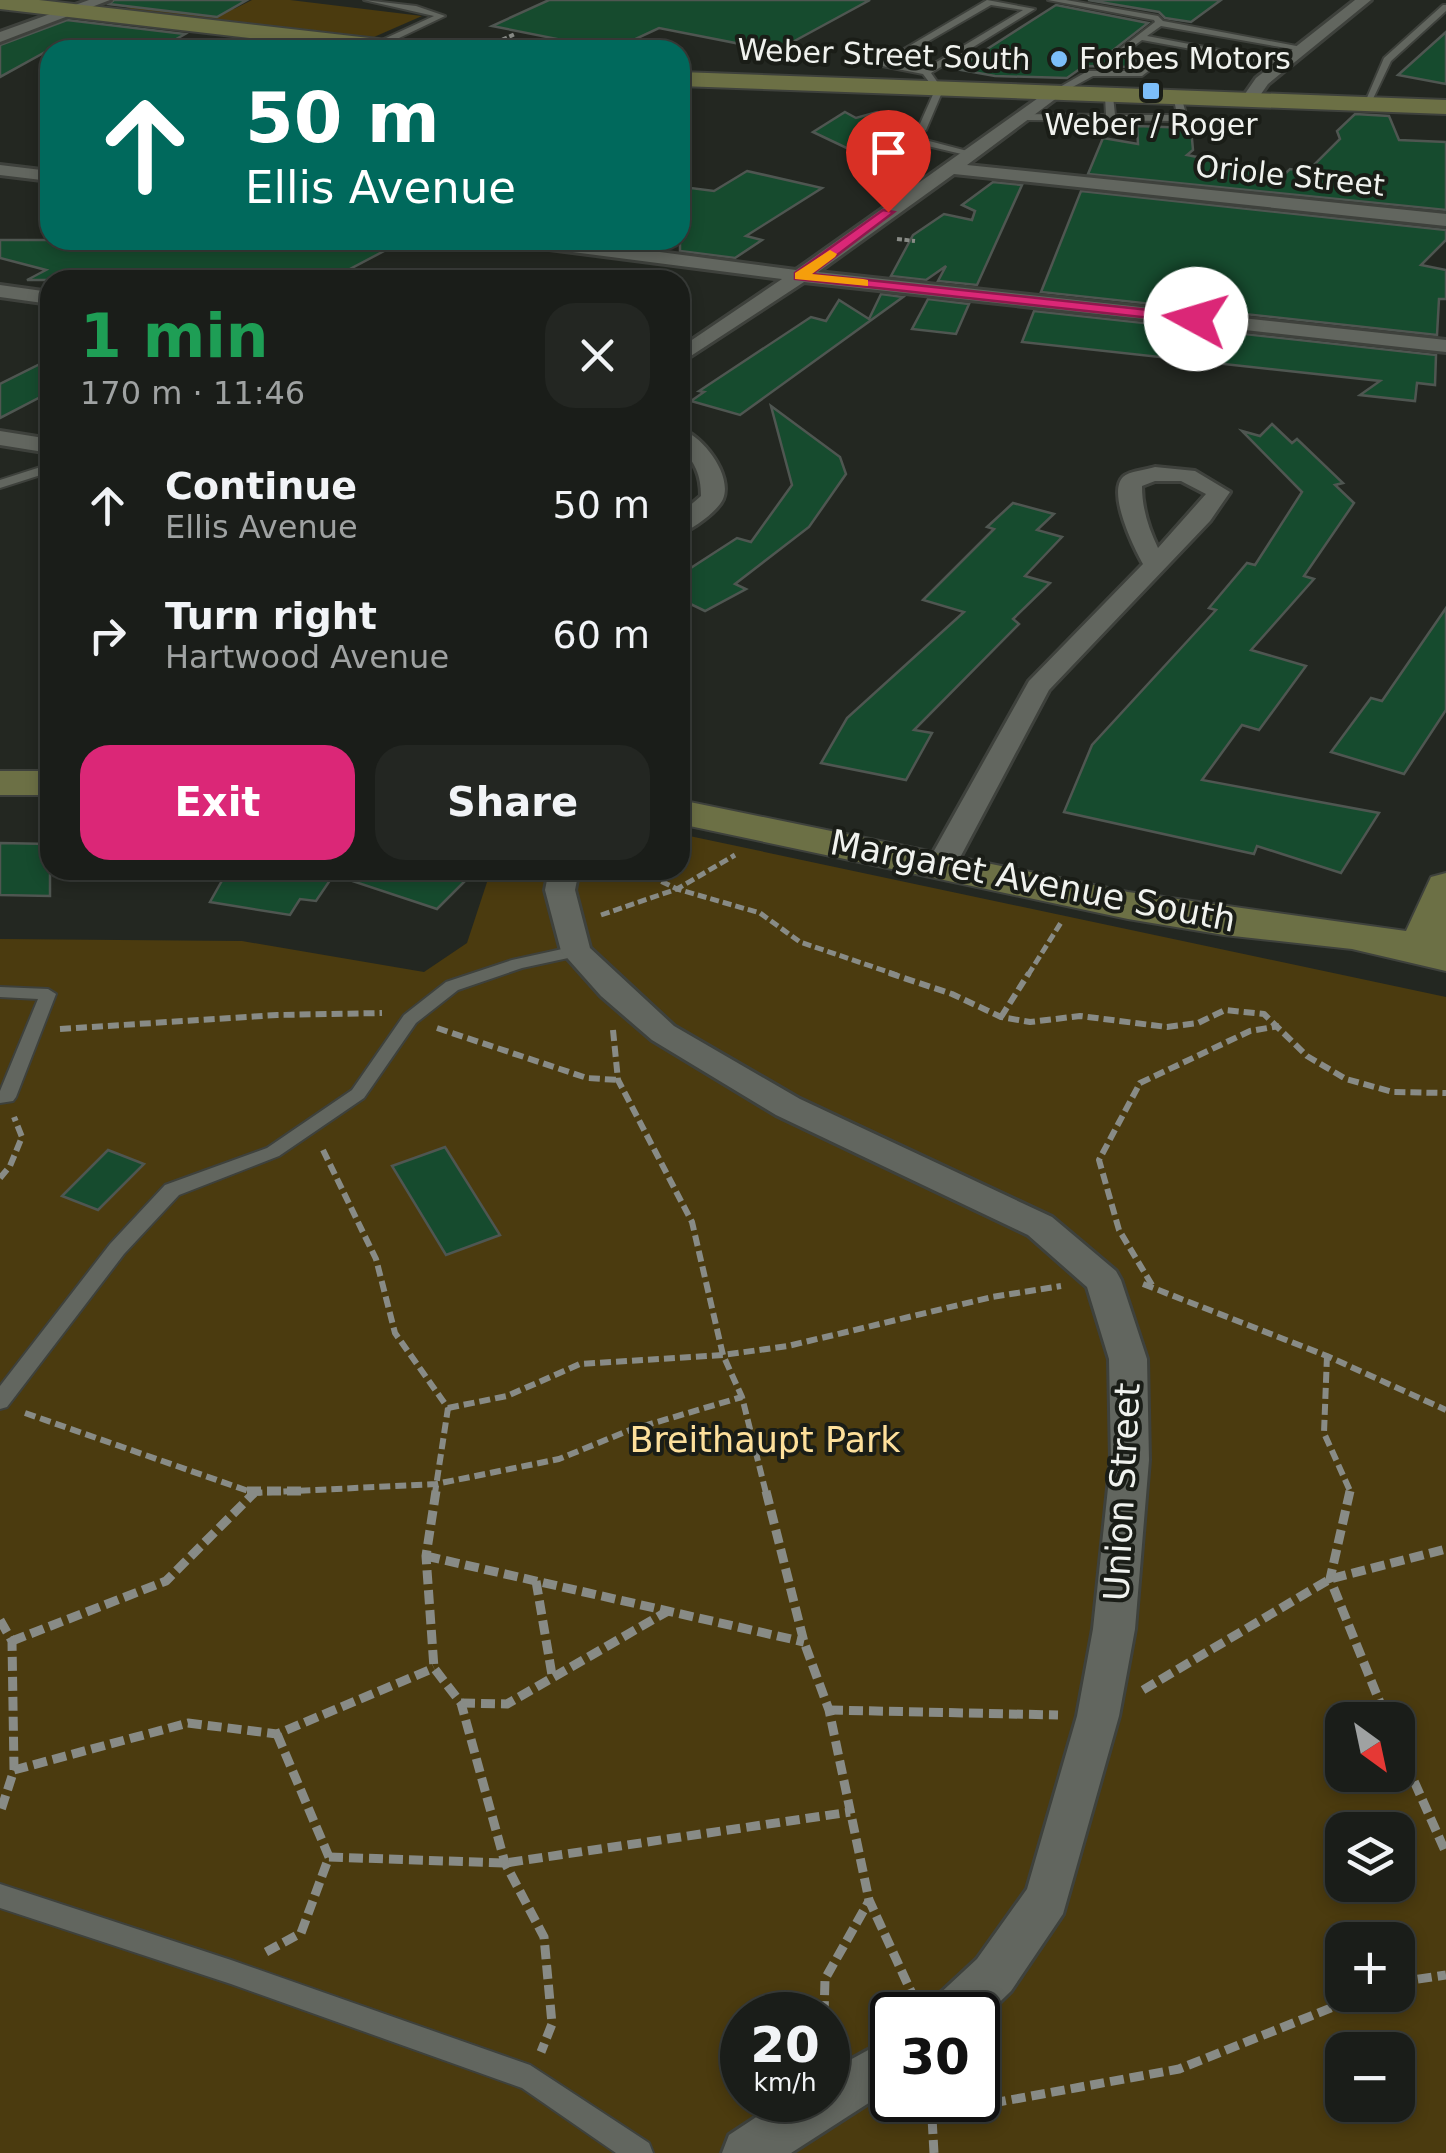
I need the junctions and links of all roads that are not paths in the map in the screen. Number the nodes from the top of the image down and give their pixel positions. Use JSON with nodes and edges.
{"nodes":[{"id":1,"x":103,"y":0,"type":"edge"},
{"id":2,"x":368,"y":0,"type":"edge"},
{"id":3,"x":1040,"y":0,"type":"edge"},
{"id":4,"x":1052,"y":0,"type":"edge"},
{"id":5,"x":1364,"y":0,"type":"edge"},
{"id":6,"x":0,"y":2,"type":"edge"},
{"id":7,"x":1028,"y":7,"type":"junction"},
{"id":8,"x":1446,"y":7,"type":"edge"},
{"id":9,"x":75,"y":11,"type":"junction"},
{"id":10,"x":1159,"y":24,"type":"junction"},
{"id":11,"x":0,"y":36,"type":"edge"},
{"id":12,"x":1140,"y":37,"type":"junction"},
{"id":13,"x":318,"y":39,"type":"joint"},
{"id":14,"x":326,"y":40,"type":"edge"},
{"id":15,"x":389,"y":40,"type":"edge"},
{"id":16,"x":1303,"y":48,"type":"junction"},
{"id":17,"x":1285,"y":63,"type":"junction"},
{"id":18,"x":690,"y":80,"type":"edge"},
{"id":19,"x":932,"y":81,"type":"junction"},
{"id":20,"x":1054,"y":94,"type":"junction"},
{"id":21,"x":1248,"y":101,"type":"junction"},
{"id":22,"x":1366,"y":104,"type":"junction"},
{"id":23,"x":1110,"y":107,"type":"junction"},
{"id":24,"x":1446,"y":107,"type":"edge"},
{"id":25,"x":1020,"y":117,"type":"junction"},
{"id":26,"x":970,"y":153,"type":"junction"},
{"id":27,"x":949,"y":168,"type":"junction"},
{"id":28,"x":0,"y":170,"type":"edge"},
{"id":29,"x":40,"y":175,"type":"edge"},
{"id":30,"x":1446,"y":220,"type":"edge"},
{"id":31,"x":602,"y":250,"type":"edge"},
{"id":32,"x":800,"y":276,"type":"junction"},
{"id":33,"x":0,"y":291,"type":"edge"},
{"id":34,"x":40,"y":297,"type":"edge"},
{"id":35,"x":1446,"y":346,"type":"edge"},
{"id":36,"x":690,"y":350,"type":"edge"},
{"id":37,"x":0,"y":438,"type":"edge"},
{"id":38,"x":40,"y":444,"type":"edge"},
{"id":39,"x":690,"y":444,"type":"edge"},
{"id":40,"x":40,"y":471,"type":"edge"},
{"id":41,"x":0,"y":484,"type":"edge"},
{"id":42,"x":690,"y":517,"type":"edge"},
{"id":43,"x":1154,"y":563,"type":"dead end"},
{"id":44,"x":0,"y":783,"type":"edge"},
{"id":45,"x":40,"y":784,"type":"edge"},
{"id":46,"x":690,"y":814,"type":"edge"},
{"id":47,"x":940,"y":866,"type":"junction"},
{"id":48,"x":562,"y":880,"type":"edge"},
{"id":49,"x":1446,"y":886,"type":"edge"},
{"id":50,"x":573,"y":938,"type":"junction"},
{"id":51,"x":1434,"y":952,"type":"edge"},
{"id":52,"x":0,"y":992,"type":"edge"},
{"id":53,"x":3,"y":1097,"type":"edge"},
{"id":54,"x":0,"y":1400,"type":"edge"},
{"id":55,"x":0,"y":1896,"type":"edge"},
{"id":56,"x":976,"y":1992,"type":"edge"},
{"id":57,"x":790,"y":2122,"type":"edge"},
{"id":58,"x":639,"y":2153,"type":"edge"},
{"id":59,"x":747,"y":2153,"type":"edge"}],
"edges":[{"from":1,"to":9,"type":"street"},
{"from":2,"to":15,"type":"lane"},
{"from":3,"to":7,"type":"lane"},
{"from":4,"to":10,"type":"lane"},
{"from":5,"to":16,"type":"street"},
{"from":6,"to":9,"type":"main road"},
{"from":7,"to":19,"type":"lane"},
{"from":7,"to":19,"type":"lane"},
{"from":8,"to":22,"type":"lane"},
{"from":9,"to":11,"type":"street"},
{"from":9,"to":13,"type":"main road"},
{"from":10,"to":12,"type":"lane"},
{"from":10,"to":16,"type":"lane"},
{"from":12,"to":17,"type":"lane"},
{"from":12,"to":20,"type":"lane"},
{"from":13,"to":14,"type":"main road"},
{"from":16,"to":17,"type":"street"},
{"from":17,"to":21,"type":"street"},
{"from":18,"to":19,"type":"main road","name":"Weber Street South"},
{"from":19,"to":20,"type":"main road","name":"Weber Street South"},
{"from":19,"to":26,"type":"lane"},
{"from":20,"to":23,"type":"main road","name":"Weber Street South"},
{"from":20,"to":25,"type":"street"},
{"from":21,"to":22,"type":"main road","name":"Weber Street South"},
{"from":21,"to":23,"type":"main road","name":"Weber Street South"},
{"from":22,"to":24,"type":"main road","name":"Weber Street South"},
{"from":23,"to":25,"type":"lane"},
{"from":25,"to":26,"type":"street"},
{"from":26,"to":27,"type":"street"},
{"from":27,"to":30,"type":"street","name":"Oriole Street"},
{"from":27,"to":32,"type":"street"},
{"from":28,"to":29,"type":"street"},
{"from":31,"to":32,"type":"street"},
{"from":32,"to":35,"type":"street"},
{"from":32,"to":36,"type":"street"},
{"from":33,"to":34,"type":"street"},
{"from":37,"to":38,"type":"street"},
{"from":39,"to":42,"type":"street"},
{"from":40,"to":41,"type":"lane"},
{"from":43,"to":47,"type":"street"},
{"from":44,"to":45,"type":"main road"},
{"from":46,"to":47,"type":"main road","name":"Margaret Avenue South"},
{"from":47,"to":51,"type":"main road","name":"Margaret Avenue South"},
{"from":48,"to":50,"type":"street"},
{"from":49,"to":51,"type":"main road"},
{"from":50,"to":54,"type":"lane"},
{"from":50,"to":56,"type":"street","name":"Union Street"},
{"from":52,"to":53,"type":"lane"},
{"from":55,"to":58,"type":"lane"},
{"from":57,"to":59,"type":"street"}]}
